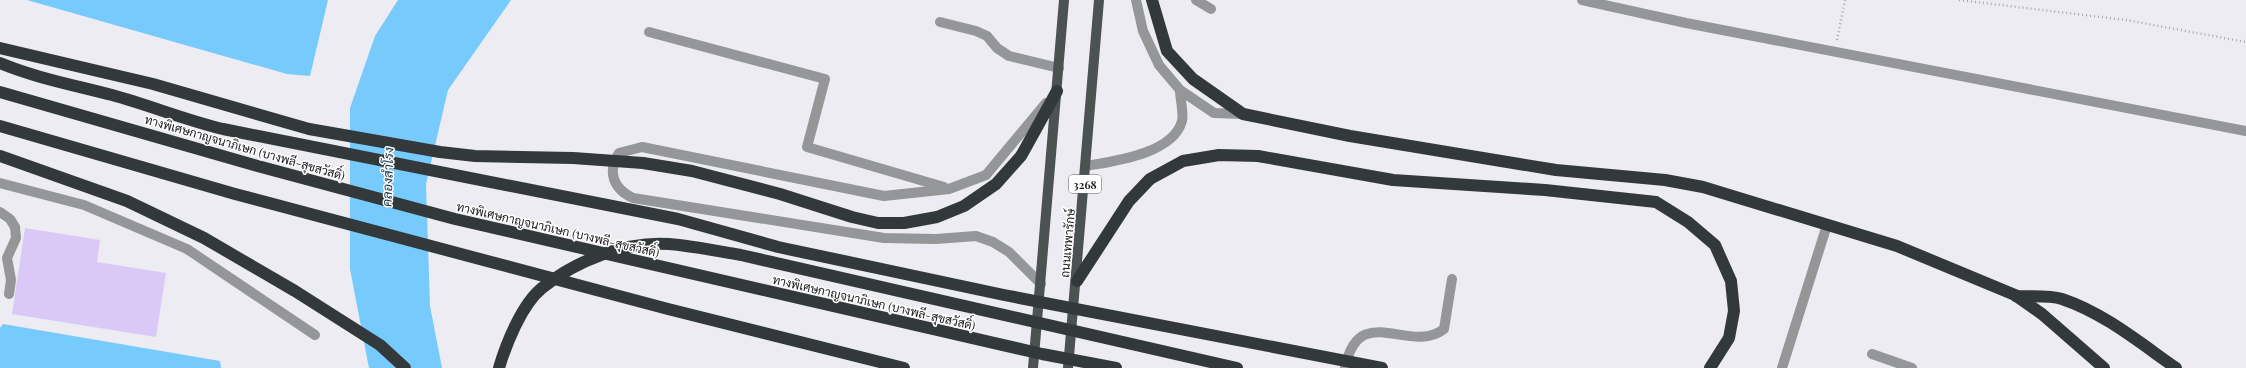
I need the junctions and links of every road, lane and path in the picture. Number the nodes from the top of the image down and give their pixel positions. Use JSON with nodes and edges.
{"nodes":[{"id":1,"x":1064,"y":0,"type":"edge"},
{"id":2,"x":1100,"y":0,"type":"edge"},
{"id":3,"x":1136,"y":0,"type":"edge"},
{"id":4,"x":1152,"y":0,"type":"edge"},
{"id":5,"x":1196,"y":0,"type":"edge"},
{"id":6,"x":1582,"y":0,"type":"edge"},
{"id":7,"x":1959,"y":0,"type":"edge"},
{"id":8,"x":1845,"y":1,"type":"edge"},
{"id":9,"x":1211,"y":10,"type":"dead end"},
{"id":10,"x":940,"y":22,"type":"dead end"},
{"id":11,"x":649,"y":32,"type":"dead end"},
{"id":12,"x":2246,"y":42,"type":"edge"},
{"id":13,"x":0,"y":48,"type":"edge"},
{"id":14,"x":1835,"y":52,"type":"junction"},
{"id":15,"x":0,"y":63,"type":"edge"},
{"id":16,"x":1059,"y":68,"type":"junction"},
{"id":17,"x":1180,"y":90,"type":"junction"},
{"id":18,"x":1057,"y":91,"type":"junction"},
{"id":19,"x":0,"y":92,"type":"edge"},
{"id":20,"x":1243,"y":114,"type":"junction"},
{"id":21,"x":0,"y":126,"type":"edge"},
{"id":22,"x":2246,"y":131,"type":"edge"},
{"id":23,"x":0,"y":156,"type":"edge"},
{"id":24,"x":1086,"y":166,"type":"junction"},
{"id":25,"x":0,"y":183,"type":"edge"},
{"id":26,"x":950,"y":189,"type":"junction"},
{"id":27,"x":0,"y":212,"type":"edge"},
{"id":28,"x":1827,"y":225,"type":"junction"},
{"id":29,"x":1452,"y":279,"type":"dead end"},
{"id":30,"x":1077,"y":281,"type":"junction"},
{"id":31,"x":1040,"y":284,"type":"junction"},
{"id":32,"x":9,"y":294,"type":"dead end"},
{"id":33,"x":2015,"y":296,"type":"junction"},
{"id":34,"x":315,"y":335,"type":"dead end"},
{"id":35,"x":1872,"y":354,"type":"dead end"},
{"id":36,"x":405,"y":368,"type":"edge"},
{"id":37,"x":499,"y":368,"type":"edge"},
{"id":38,"x":903,"y":368,"type":"edge"},
{"id":39,"x":1033,"y":368,"type":"edge"},
{"id":40,"x":1068,"y":368,"type":"edge"},
{"id":41,"x":1116,"y":368,"type":"edge"},
{"id":42,"x":1237,"y":368,"type":"edge"},
{"id":43,"x":1345,"y":368,"type":"edge"},
{"id":44,"x":1382,"y":368,"type":"edge"},
{"id":45,"x":1710,"y":368,"type":"edge"},
{"id":46,"x":1782,"y":368,"type":"edge"},
{"id":47,"x":1912,"y":368,"type":"edge"},
{"id":48,"x":2104,"y":368,"type":"edge"},
{"id":49,"x":2176,"y":368,"type":"edge"}],
"edges":[{"from":1,"to":16,"type":"main road","name":"ถนนเทพารักษ์"},
{"from":2,"to":24,"type":"main road","name":"ถนนเทพารักษ์","number":"3268"},
{"from":3,"to":17,"type":"street"},
{"from":4,"to":20,"type":"highway"},
{"from":5,"to":9,"type":"street"},
{"from":6,"to":14,"type":"street"},
{"from":7,"to":12,"type":"path"},
{"from":8,"to":14,"type":"path"},
{"from":10,"to":16,"type":"street"},
{"from":11,"to":26,"type":"street"},
{"from":13,"to":18,"type":"highway"},
{"from":14,"to":22,"type":"street"},
{"from":15,"to":44,"type":"highway"},
{"from":16,"to":18,"type":"main road","name":"ถนนเทพารักษ์"},
{"from":17,"to":20,"type":"street"},
{"from":17,"to":24,"type":"street"},
{"from":18,"to":26,"type":"street"},
{"from":18,"to":31,"type":"main road","name":"ถนนเทพารักษ์"},
{"from":19,"to":41,"type":"highway","name":"ทางพิเศษกาญจนาภิเษก (บางพลี-สุขสวัสดิ์)"},
{"from":20,"to":28,"type":"highway"},
{"from":21,"to":38,"type":"highway"},
{"from":23,"to":36,"type":"highway"},
{"from":24,"to":30,"type":"main road","name":"ถนนเทพารักษ์","number":"3268"},
{"from":25,"to":34,"type":"street"},
{"from":26,"to":31,"type":"street"},
{"from":27,"to":32,"type":"street"},
{"from":28,"to":33,"type":"highway"},
{"from":28,"to":46,"type":"street"},
{"from":29,"to":43,"type":"street"},
{"from":30,"to":40,"type":"main road","name":"ถนนเทพารักษ์","number":"3268"},
{"from":30,"to":45,"type":"highway"},
{"from":31,"to":39,"type":"main road","name":"ถนนเทพารักษ์"},
{"from":33,"to":48,"type":"highway"},
{"from":33,"to":49,"type":"highway"},
{"from":35,"to":47,"type":"street"},
{"from":37,"to":42,"type":"highway"}]}
